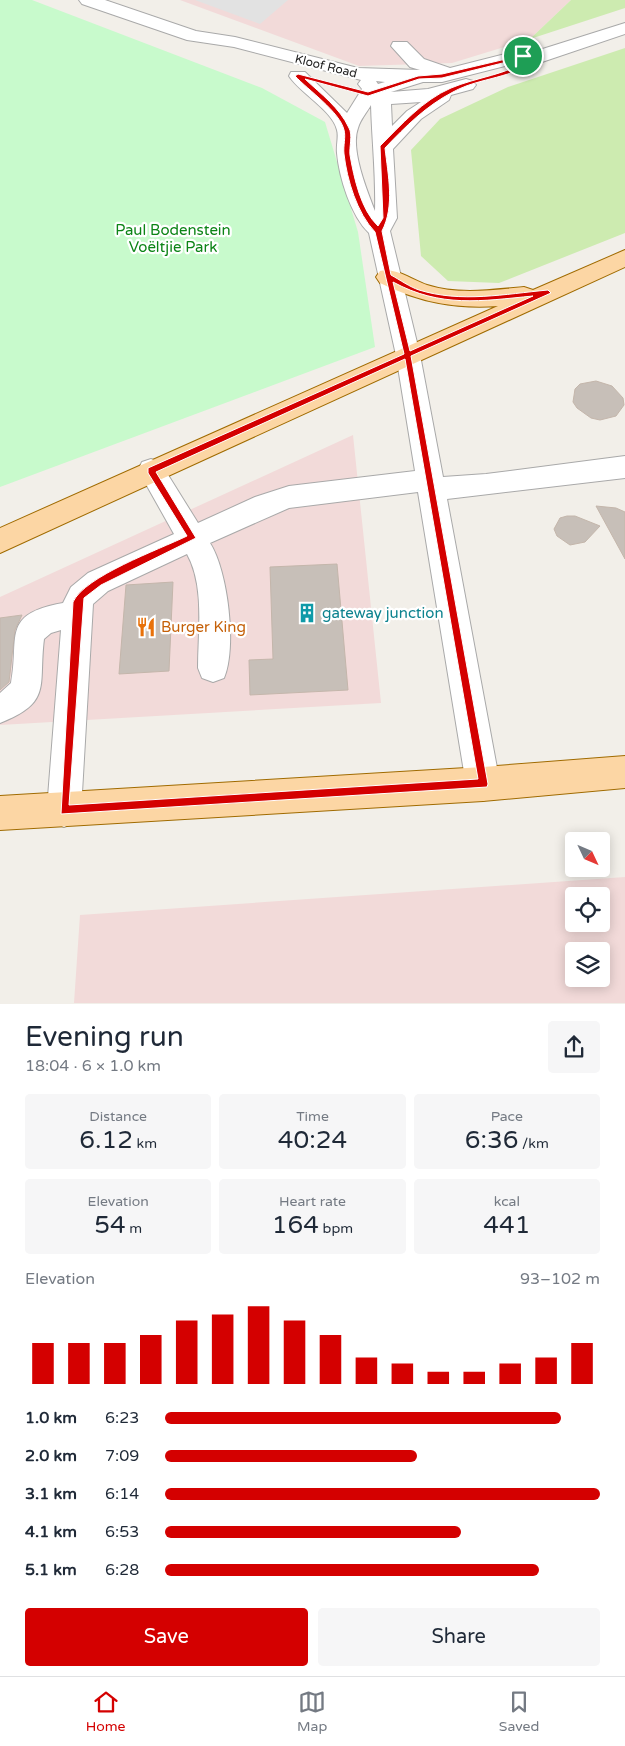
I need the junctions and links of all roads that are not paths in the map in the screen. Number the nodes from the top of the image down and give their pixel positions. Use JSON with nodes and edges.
{"nodes":[{"id":1,"x":88,"y":0,"type":"edge"},
{"id":2,"x":625,"y":28,"type":"edge"},
{"id":3,"x":193,"y":36,"type":"junction"},
{"id":4,"x":400,"y":46,"type":"dead end"},
{"id":5,"x":358,"y":74,"type":"junction"},
{"id":6,"x":298,"y":76,"type":"junction"},
{"id":7,"x":418,"y":77,"type":"junction"},
{"id":8,"x":451,"y":82,"type":"junction"},
{"id":9,"x":375,"y":95,"type":"junction"},
{"id":10,"x":347,"y":129,"type":"junction"},
{"id":11,"x":382,"y":148,"type":"junction"},
{"id":12,"x":378,"y":231,"type":"junction"},
{"id":13,"x":625,"y":258,"type":"edge"},
{"id":14,"x":388,"y":277,"type":"junction"},
{"id":15,"x":548,"y":293,"type":"junction"},
{"id":16,"x":408,"y":355,"type":"junction"},
{"id":17,"x":625,"y":467,"type":"edge"},
{"id":18,"x":151,"y":470,"type":"junction"},
{"id":19,"x":430,"y":484,"type":"junction"},
{"id":20,"x":192,"y":538,"type":"junction"},
{"id":21,"x":0,"y":541,"type":"edge"},
{"id":22,"x":78,"y":614,"type":"junction"},
{"id":23,"x":213,"y":668,"type":"dead end"},
{"id":24,"x":0,"y":708,"type":"edge"},
{"id":25,"x":625,"y":772,"type":"edge"},
{"id":26,"x":483,"y":784,"type":"junction"},
{"id":27,"x":64,"y":810,"type":"junction"},
{"id":28,"x":0,"y":813,"type":"edge"}],
"edges":[{"from":1,"to":3,"type":"street","name":"Kloof Road"},
{"from":2,"to":8,"type":"street"},
{"from":3,"to":5,"type":"street","name":"Kloof Road"},
{"from":3,"to":6,"type":"street"},
{"from":4,"to":8,"type":"street"},
{"from":5,"to":7,"type":"street","name":"Kloof Road"},
{"from":5,"to":9,"type":"street"},
{"from":6,"to":9,"type":"street"},
{"from":6,"to":10,"type":"street"},
{"from":7,"to":8,"type":"street","name":"Kloof Road"},
{"from":7,"to":9,"type":"street"},
{"from":8,"to":9,"type":"street"},
{"from":8,"to":11,"type":"street"},
{"from":9,"to":10,"type":"street"},
{"from":9,"to":11,"type":"street"},
{"from":10,"to":12,"type":"street"},
{"from":11,"to":12,"type":"street"},
{"from":12,"to":14,"type":"street"},
{"from":13,"to":15,"type":"main road"},
{"from":14,"to":15,"type":"main road"},
{"from":14,"to":16,"type":"street"},
{"from":15,"to":16,"type":"main road"},
{"from":16,"to":18,"type":"main road"},
{"from":16,"to":19,"type":"street"},
{"from":17,"to":19,"type":"street"},
{"from":18,"to":20,"type":"street"},
{"from":18,"to":21,"type":"main road"},
{"from":19,"to":20,"type":"street"},
{"from":19,"to":26,"type":"street"},
{"from":20,"to":22,"type":"street"},
{"from":20,"to":23,"type":"street"},
{"from":22,"to":24,"type":"street"},
{"from":22,"to":27,"type":"street"},
{"from":25,"to":26,"type":"main road"},
{"from":26,"to":27,"type":"main road"},
{"from":27,"to":28,"type":"main road"}]}
